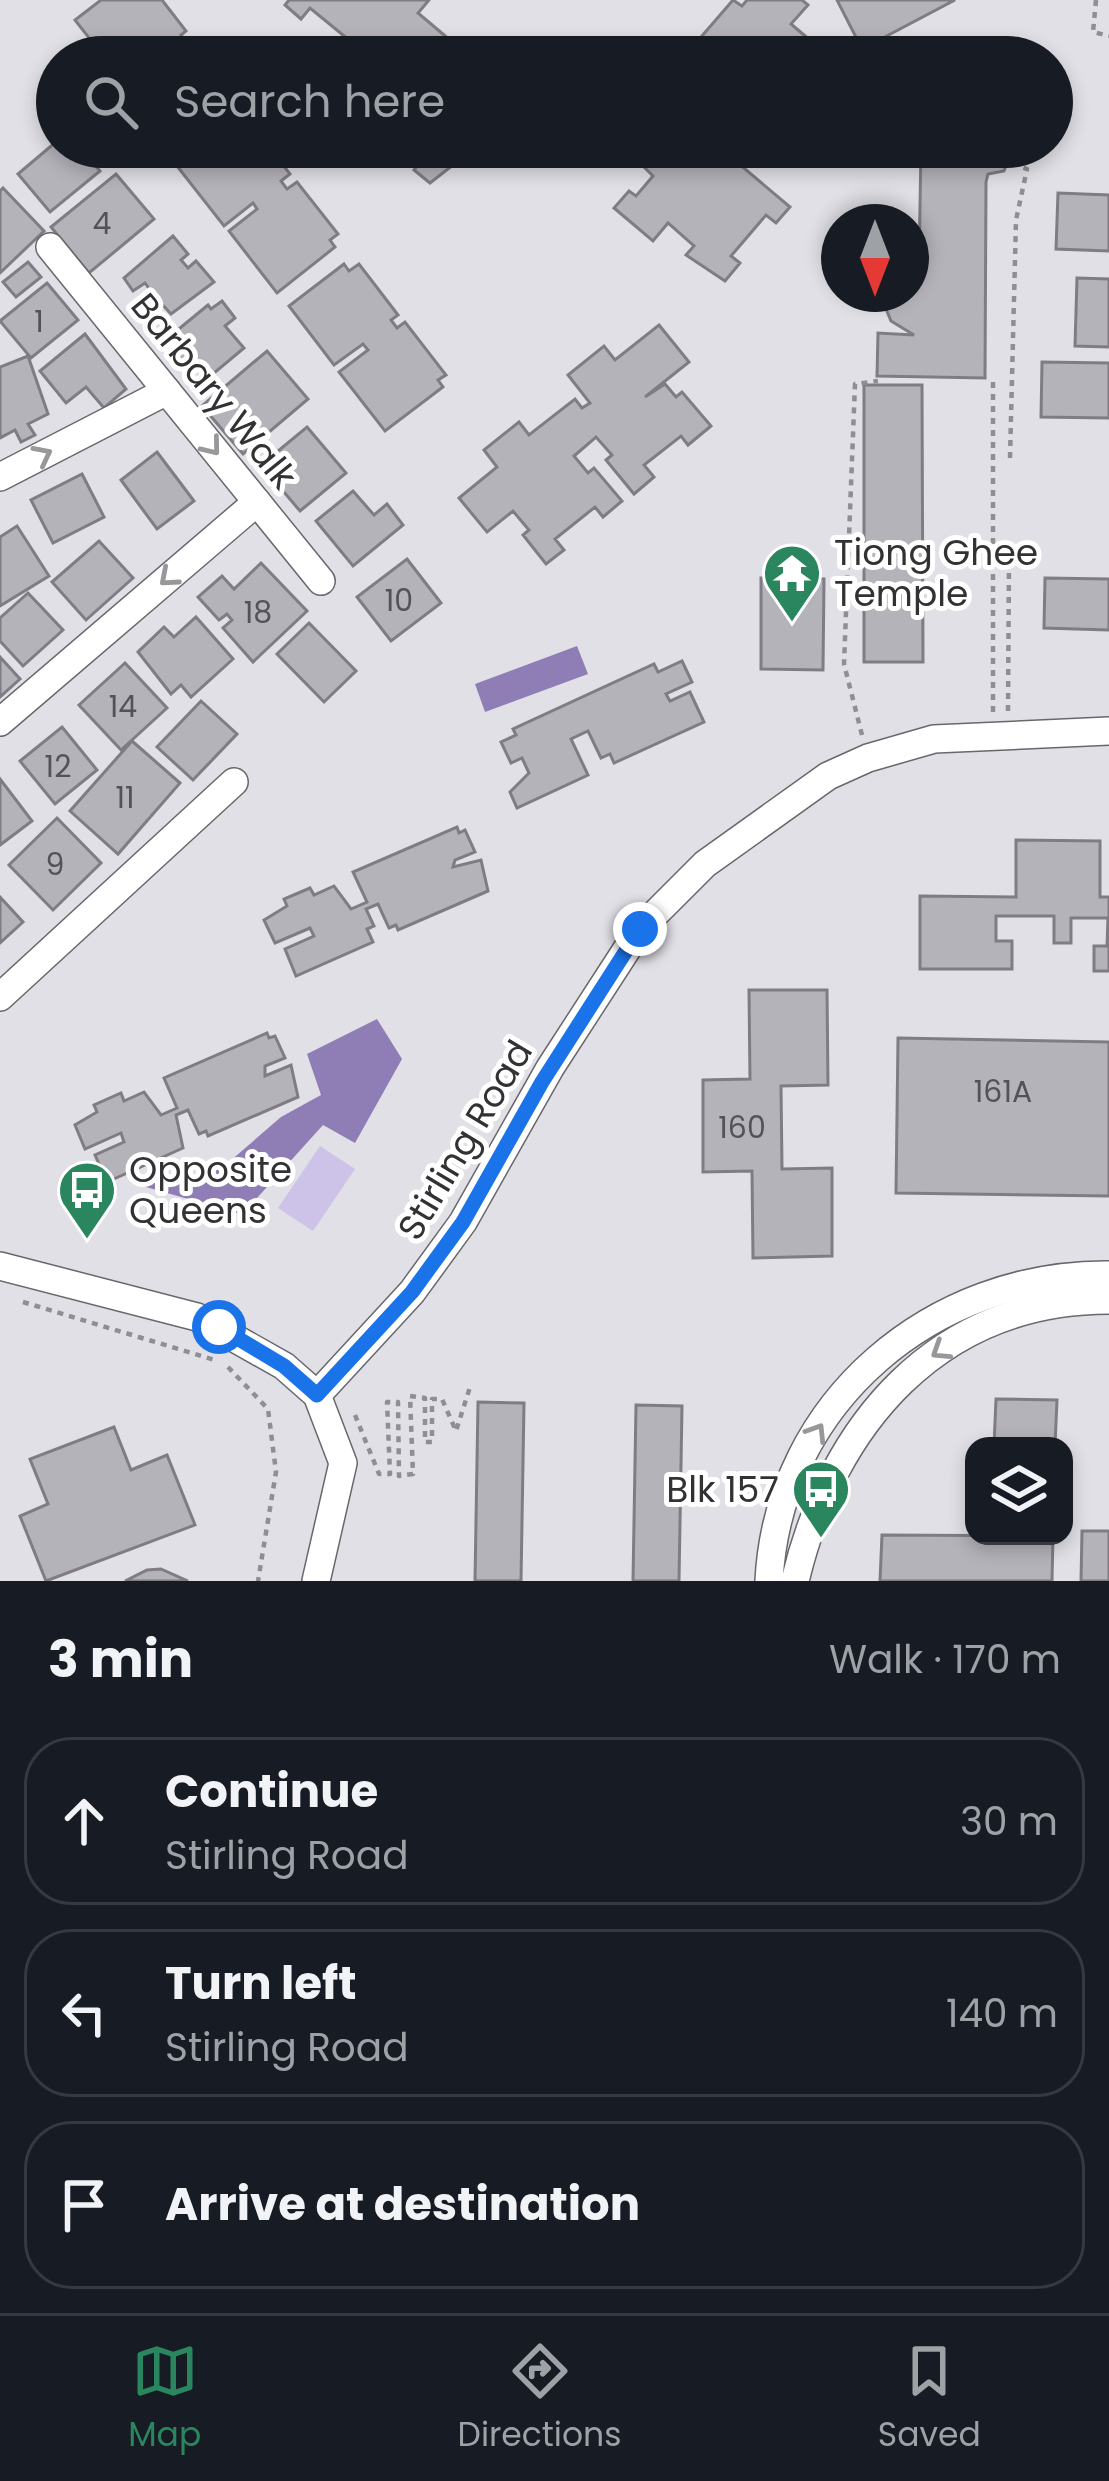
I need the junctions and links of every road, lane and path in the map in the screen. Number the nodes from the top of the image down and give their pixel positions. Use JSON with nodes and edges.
{"nodes":[{"id":1,"x":1096,"y":0,"type":"edge"},
{"id":2,"x":1109,"y":36,"type":"edge"},
{"id":3,"x":1023,"y":168,"type":"edge"},
{"id":4,"x":50,"y":247,"type":"dead end"},
{"id":5,"x":878,"y":381,"type":"dead end"},
{"id":6,"x":993,"y":381,"type":"dead end"},
{"id":7,"x":166,"y":391,"type":"junction"},
{"id":8,"x":1010,"y":458,"type":"dead end"},
{"id":9,"x":0,"y":477,"type":"edge"},
{"id":10,"x":257,"y":502,"type":"junction"},
{"id":11,"x":1009,"y":562,"type":"dead end"},
{"id":12,"x":321,"y":581,"type":"dead end"},
{"id":13,"x":0,"y":722,"type":"edge"},
{"id":14,"x":1109,"y":731,"type":"edge"},
{"id":15,"x":1000,"y":735,"type":"junction"},
{"id":16,"x":868,"y":758,"type":"junction"},
{"id":17,"x":234,"y":782,"type":"dead end"},
{"id":18,"x":0,"y":997,"type":"edge"},
{"id":19,"x":0,"y":1266,"type":"edge"},
{"id":20,"x":1109,"y":1275,"type":"edge"},
{"id":21,"x":1109,"y":1300,"type":"edge"},
{"id":22,"x":22,"y":1302,"type":"dead end"},
{"id":23,"x":471,"y":1384,"type":"dead end"},
{"id":24,"x":323,"y":1389,"type":"junction"},
{"id":25,"x":258,"y":1581,"type":"edge"},
{"id":26,"x":316,"y":1581,"type":"edge"},
{"id":27,"x":769,"y":1581,"type":"edge"},
{"id":28,"x":795,"y":1581,"type":"edge"}],
"edges":[{"from":1,"to":2,"type":"path"},
{"from":3,"to":8,"type":"path"},
{"from":4,"to":7,"type":"street","name":"Barbary Walk"},
{"from":5,"to":16,"type":"path"},
{"from":6,"to":15,"type":"path"},
{"from":9,"to":7,"type":"street","one_way":true},
{"from":7,"to":10,"type":"street","name":"Barbary Walk","one_way":true},
{"from":10,"to":12,"type":"street","name":"Barbary Walk"},
{"from":10,"to":13,"type":"street","one_way":true},
{"from":11,"to":15,"type":"path"},
{"from":14,"to":15,"type":"street","name":"Stirling Road"},
{"from":15,"to":16,"type":"street","name":"Stirling Road"},
{"from":16,"to":24,"type":"street","name":"Stirling Road"},
{"from":17,"to":18,"type":"street"},
{"from":19,"to":24,"type":"street"},
{"from":27,"to":20,"type":"street","one_way":true},
{"from":21,"to":28,"type":"street","one_way":true},
{"from":22,"to":25,"type":"path"},
{"from":23,"to":24,"type":"path"},
{"from":24,"to":26,"type":"street"}]}
